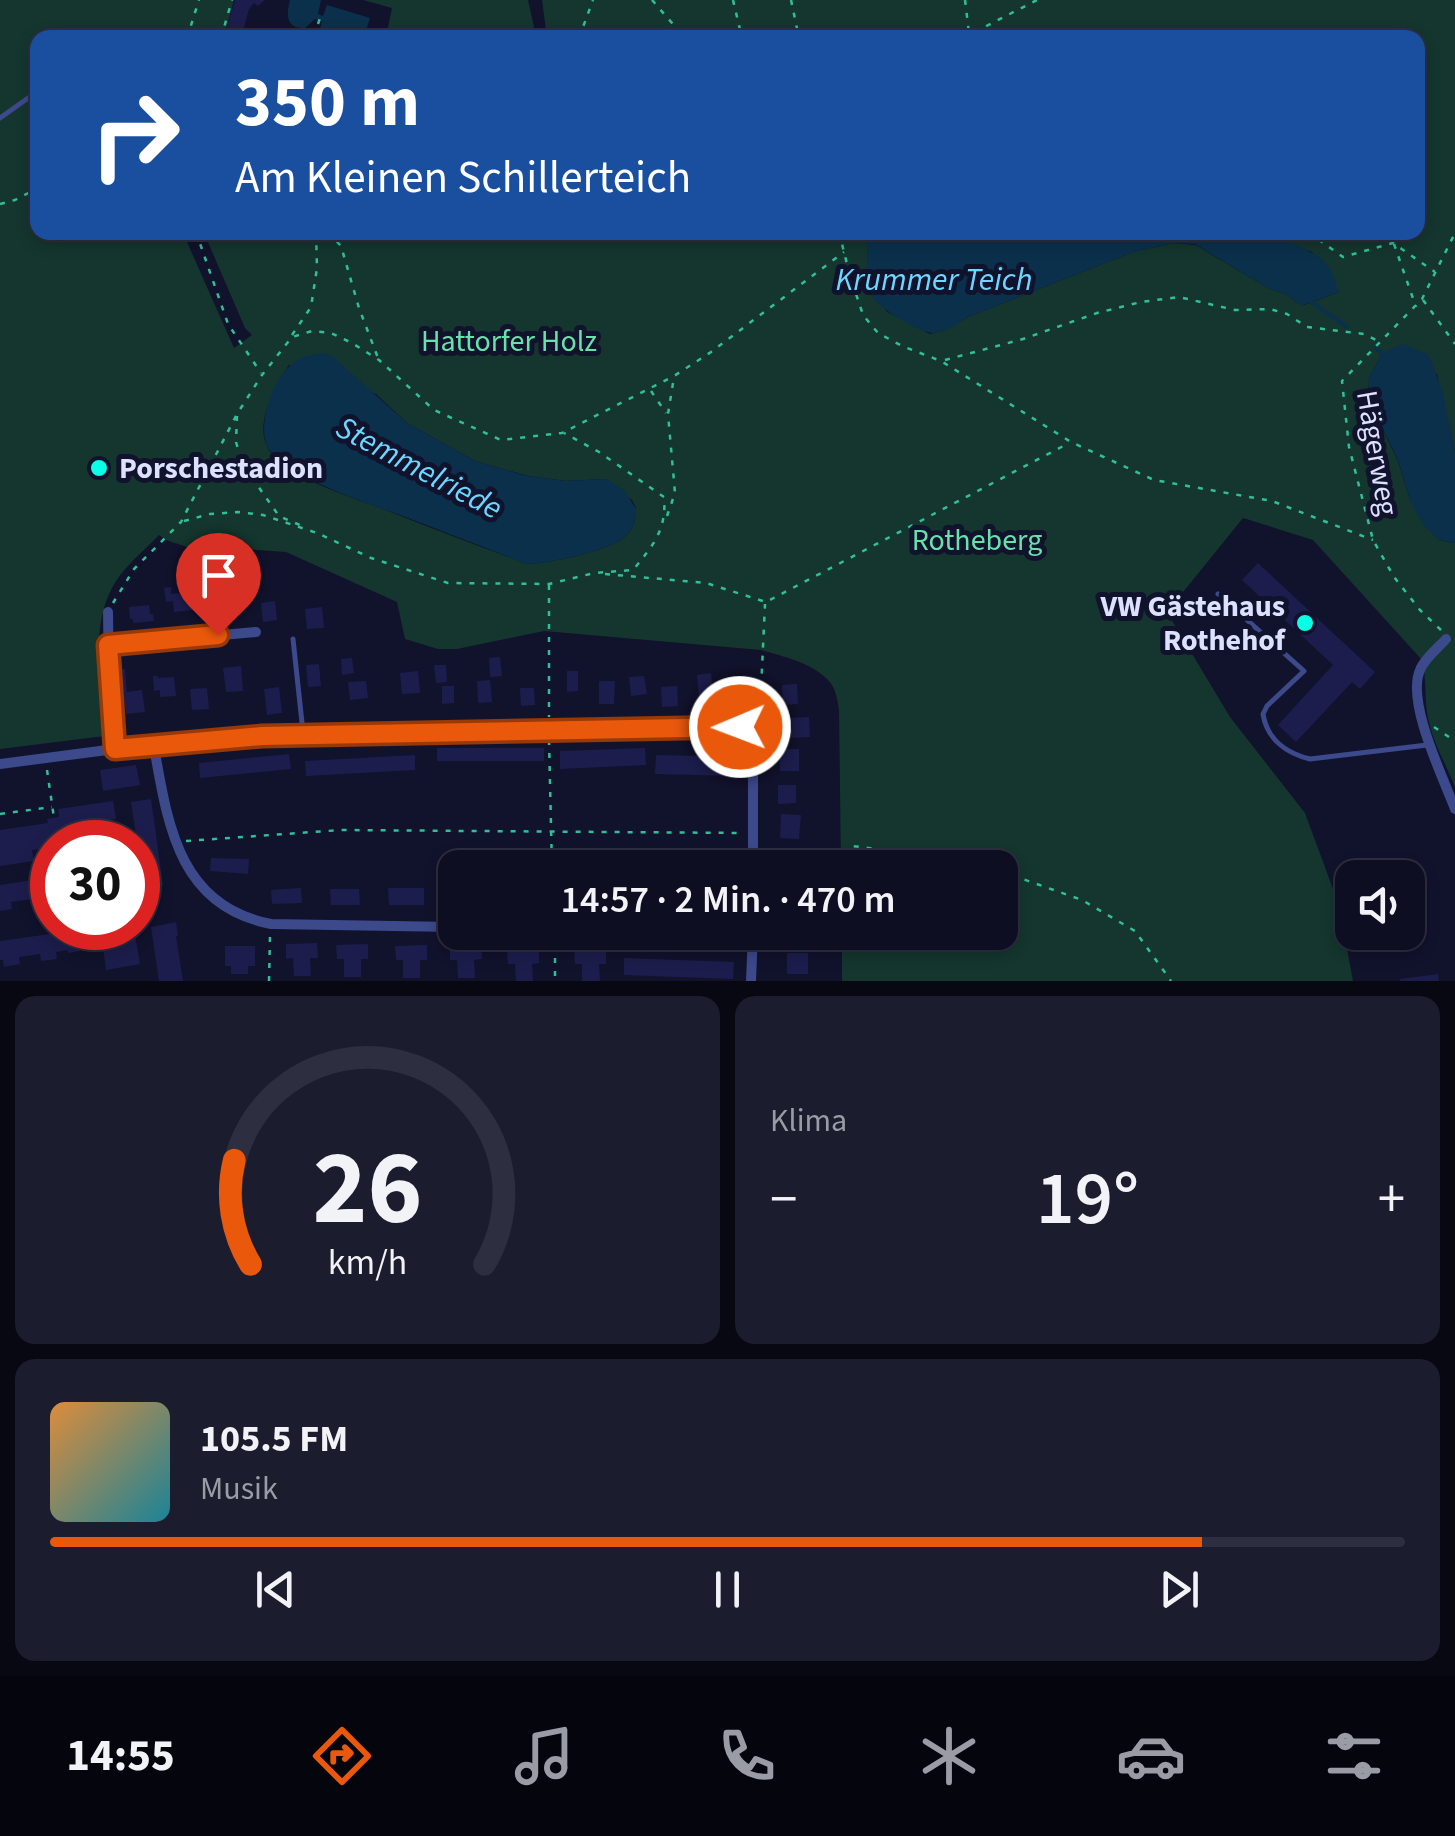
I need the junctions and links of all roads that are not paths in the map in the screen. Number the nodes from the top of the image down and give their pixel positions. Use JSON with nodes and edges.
{"nodes":[{"id":1,"x":30,"y":96,"type":"edge"},
{"id":2,"x":0,"y":118,"type":"edge"},
{"id":3,"x":1218,"y":594,"type":"dead end"},
{"id":4,"x":108,"y":612,"type":"road end"},
{"id":5,"x":256,"y":632,"type":"dead end"},
{"id":6,"x":1450,"y":638,"type":"edge"},
{"id":7,"x":293,"y":639,"type":"dead end"},
{"id":8,"x":108,"y":645,"type":"junction"},
{"id":9,"x":303,"y":734,"type":"junction"},
{"id":10,"x":1430,"y":744,"type":"junction"},
{"id":11,"x":154,"y":747,"type":"junction"},
{"id":12,"x":115,"y":749,"type":"junction"},
{"id":13,"x":0,"y":764,"type":"edge"},
{"id":14,"x":1455,"y":809,"type":"edge"},
{"id":15,"x":754,"y":850,"type":"edge"},
{"id":16,"x":438,"y":928,"type":"edge"},
{"id":17,"x":752,"y":950,"type":"edge"},
{"id":18,"x":751,"y":981,"type":"edge"}],
"edges":[{"from":1,"to":2,"type":"lane"},
{"from":3,"to":10,"type":"lane"},
{"from":4,"to":8,"type":"street"},
{"from":5,"to":8,"type":"street"},
{"from":6,"to":10,"type":"street"},
{"from":7,"to":9,"type":"lane"},
{"from":8,"to":12,"type":"street"},
{"from":9,"to":11,"type":"street"},
{"from":9,"to":15,"type":"street"},
{"from":10,"to":14,"type":"street"},
{"from":11,"to":12,"type":"street"},
{"from":11,"to":16,"type":"street"},
{"from":12,"to":13,"type":"street"},
{"from":17,"to":18,"type":"street"}]}
